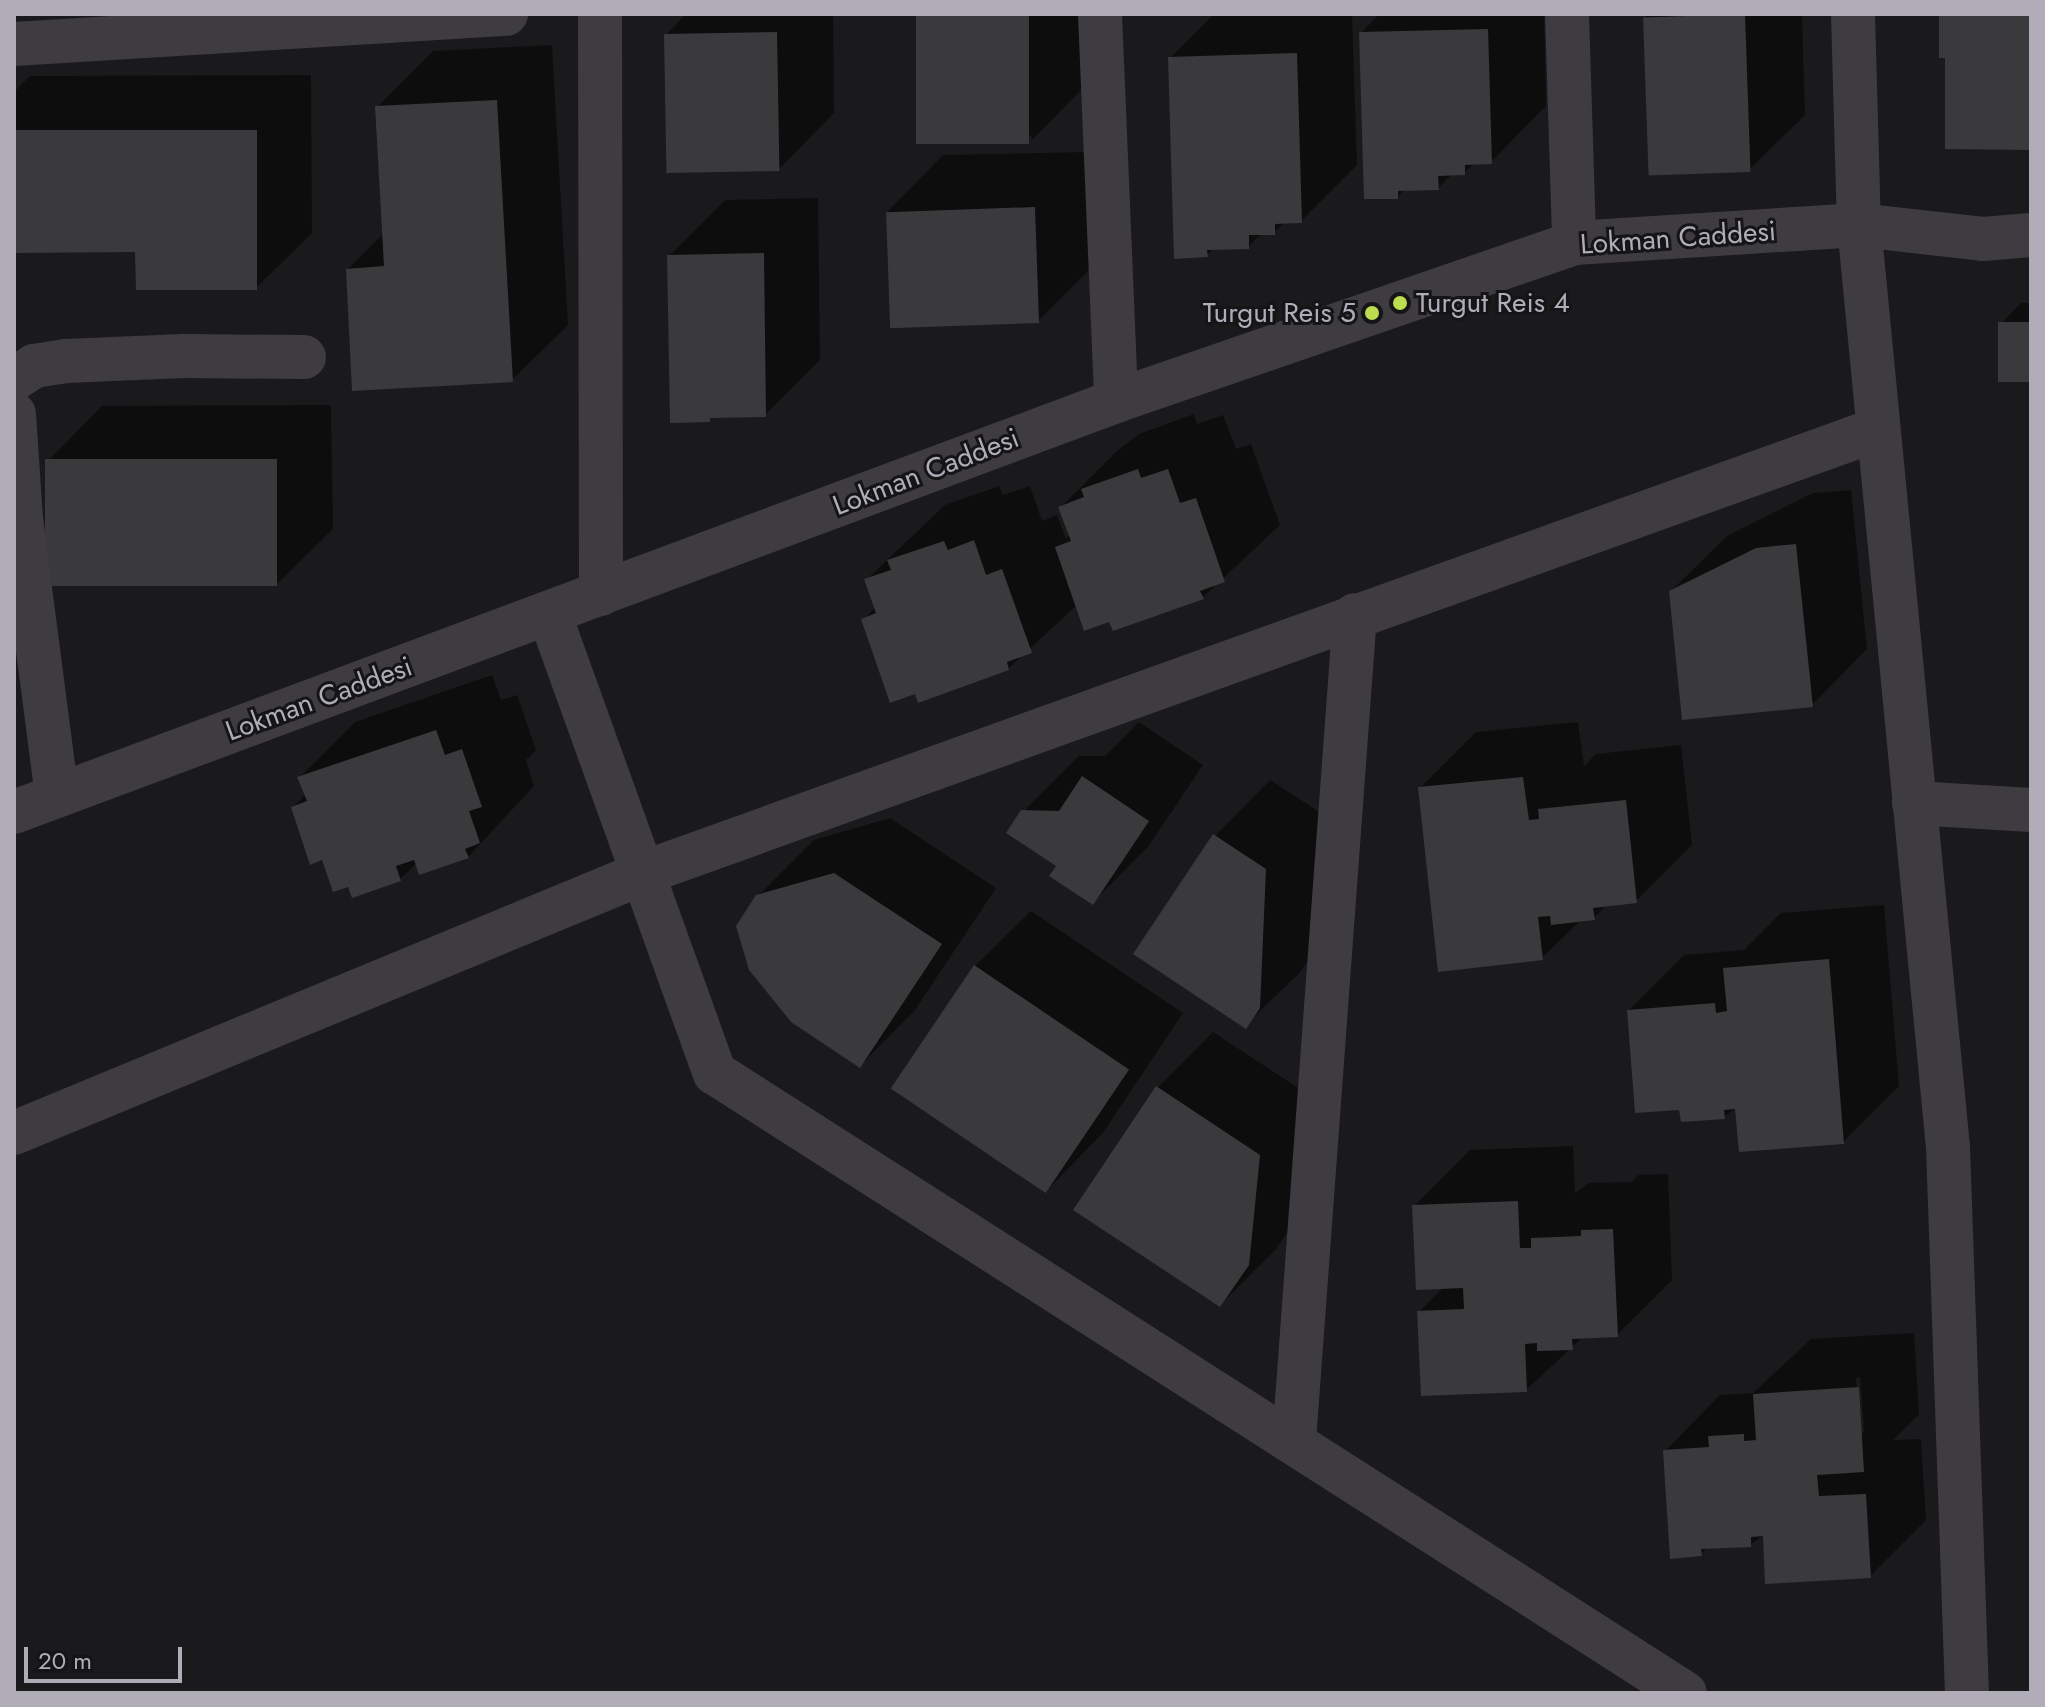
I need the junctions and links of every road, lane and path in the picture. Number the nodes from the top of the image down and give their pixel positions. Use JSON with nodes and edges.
{"nodes":[{"id":1,"x":506,"y":14,"type":"edge"},
{"id":2,"x":600,"y":14,"type":"edge"},
{"id":3,"x":1100,"y":14,"type":"edge"},
{"id":4,"x":1567,"y":14,"type":"edge"},
{"id":5,"x":1853,"y":14,"type":"edge"},
{"id":6,"x":14,"y":44,"type":"edge"},
{"id":7,"x":1859,"y":225,"type":"junction"},
{"id":8,"x":2031,"y":235,"type":"edge"},
{"id":9,"x":1574,"y":243,"type":"junction"},
{"id":10,"x":304,"y":357,"type":"dead end"},
{"id":11,"x":14,"y":379,"type":"edge"},
{"id":12,"x":1116,"y":401,"type":"junction"},
{"id":13,"x":14,"y":414,"type":"edge"},
{"id":14,"x":1878,"y":429,"type":"junction"},
{"id":15,"x":601,"y":594,"type":"junction"},
{"id":16,"x":549,"y":613,"type":"junction"},
{"id":17,"x":1355,"y":615,"type":"junction"},
{"id":18,"x":57,"y":796,"type":"junction"},
{"id":19,"x":1914,"y":803,"type":"junction"},
{"id":20,"x":2031,"y":810,"type":"edge"},
{"id":21,"x":14,"y":812,"type":"edge"},
{"id":22,"x":643,"y":873,"type":"junction"},
{"id":23,"x":14,"y":1133,"type":"edge"},
{"id":24,"x":1294,"y":1441,"type":"junction"},
{"id":25,"x":1685,"y":1693,"type":"edge"},
{"id":26,"x":1967,"y":1693,"type":"edge"}],
"edges":[{"from":1,"to":6,"type":"street"},
{"from":2,"to":15,"type":"street"},
{"from":3,"to":12,"type":"street"},
{"from":4,"to":9,"type":"street"},
{"from":5,"to":7,"type":"street"},
{"from":7,"to":8,"type":"street","name":"Lokman Caddesi"},
{"from":7,"to":9,"type":"street","name":"Lokman Caddesi"},
{"from":7,"to":14,"type":"street"},
{"from":9,"to":12,"type":"street","name":"Lokman Caddesi"},
{"from":10,"to":11,"type":"street"},
{"from":12,"to":15,"type":"street","name":"Lokman Caddesi"},
{"from":13,"to":18,"type":"street"},
{"from":14,"to":17,"type":"street"},
{"from":14,"to":19,"type":"street"},
{"from":15,"to":16,"type":"street","name":"Lokman Caddesi"},
{"from":16,"to":18,"type":"street","name":"Lokman Caddesi"},
{"from":16,"to":22,"type":"street"},
{"from":17,"to":22,"type":"street"},
{"from":17,"to":24,"type":"street"},
{"from":18,"to":21,"type":"street","name":"Lokman Caddesi"},
{"from":19,"to":20,"type":"street"},
{"from":19,"to":26,"type":"street"},
{"from":22,"to":23,"type":"street"},
{"from":22,"to":24,"type":"street"},
{"from":24,"to":25,"type":"street"}]}
